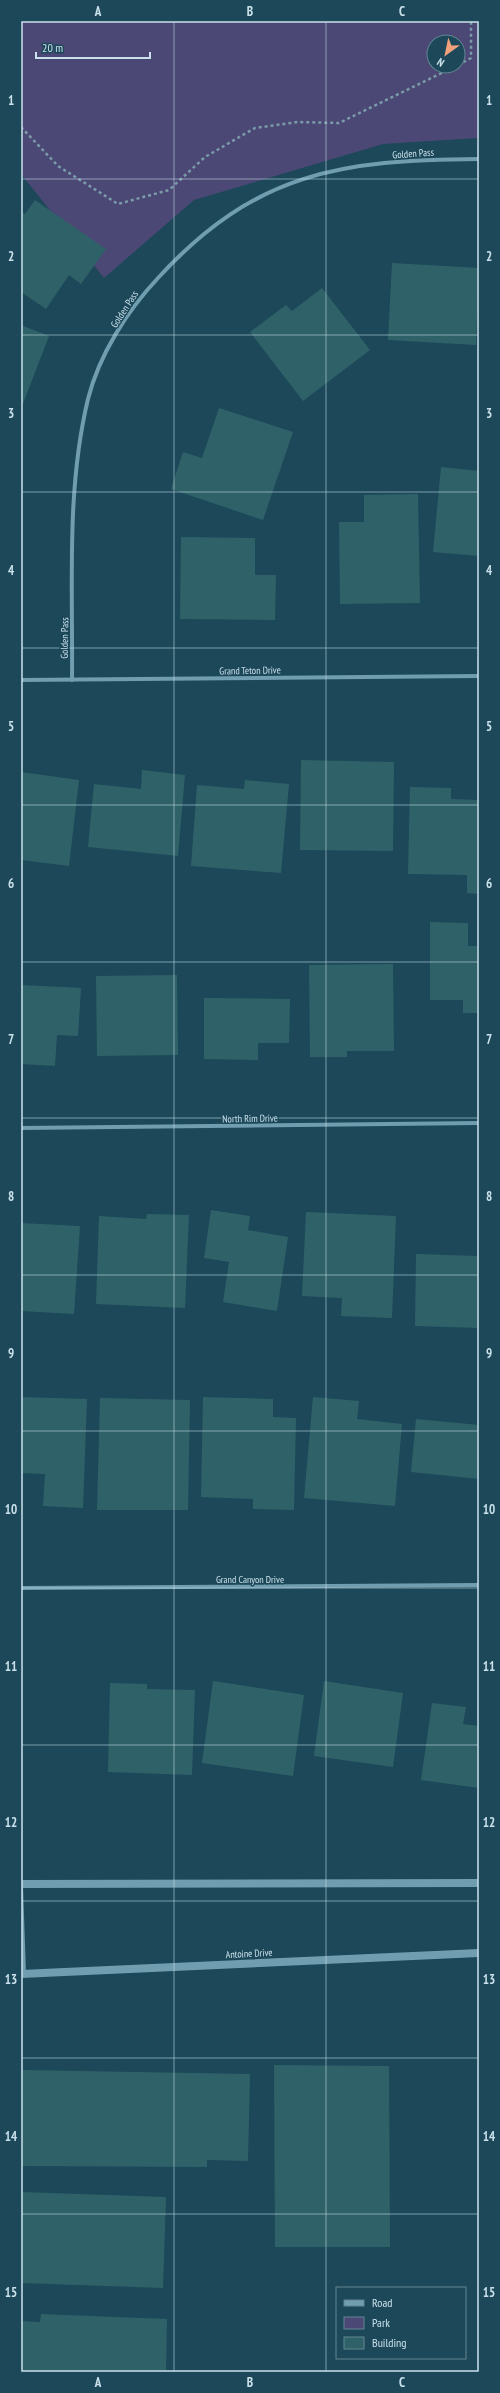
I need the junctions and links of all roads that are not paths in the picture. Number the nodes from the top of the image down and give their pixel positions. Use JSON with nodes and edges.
{"nodes":[{"id":1,"x":479,"y":159,"type":"edge"},
{"id":2,"x":479,"y":676,"type":"edge"},
{"id":3,"x":21,"y":680,"type":"edge"},
{"id":4,"x":72,"y":680,"type":"junction"},
{"id":5,"x":479,"y":1123,"type":"edge"},
{"id":6,"x":21,"y":1128,"type":"edge"},
{"id":7,"x":479,"y":1586,"type":"edge"},
{"id":8,"x":21,"y":1588,"type":"edge"},
{"id":9,"x":479,"y":1884,"type":"edge"},
{"id":10,"x":21,"y":1885,"type":"edge"},
{"id":11,"x":479,"y":1953,"type":"edge"},
{"id":12,"x":22,"y":1974,"type":"edge"}],
"edges":[{"from":1,"to":4,"type":"street","name":"Golden Pass"},
{"from":2,"to":4,"type":"street","name":"Grand Teton Drive"},
{"from":3,"to":4,"type":"street","name":"Grand Teton Drive"},
{"from":5,"to":6,"type":"street","name":"North Rim Drive"},
{"from":7,"to":8,"type":"street","name":"Grand Canyon Drive"},
{"from":9,"to":10,"type":"main road"},
{"from":10,"to":12,"type":"street"},
{"from":11,"to":12,"type":"main road","name":"Antoine Drive"}]}
